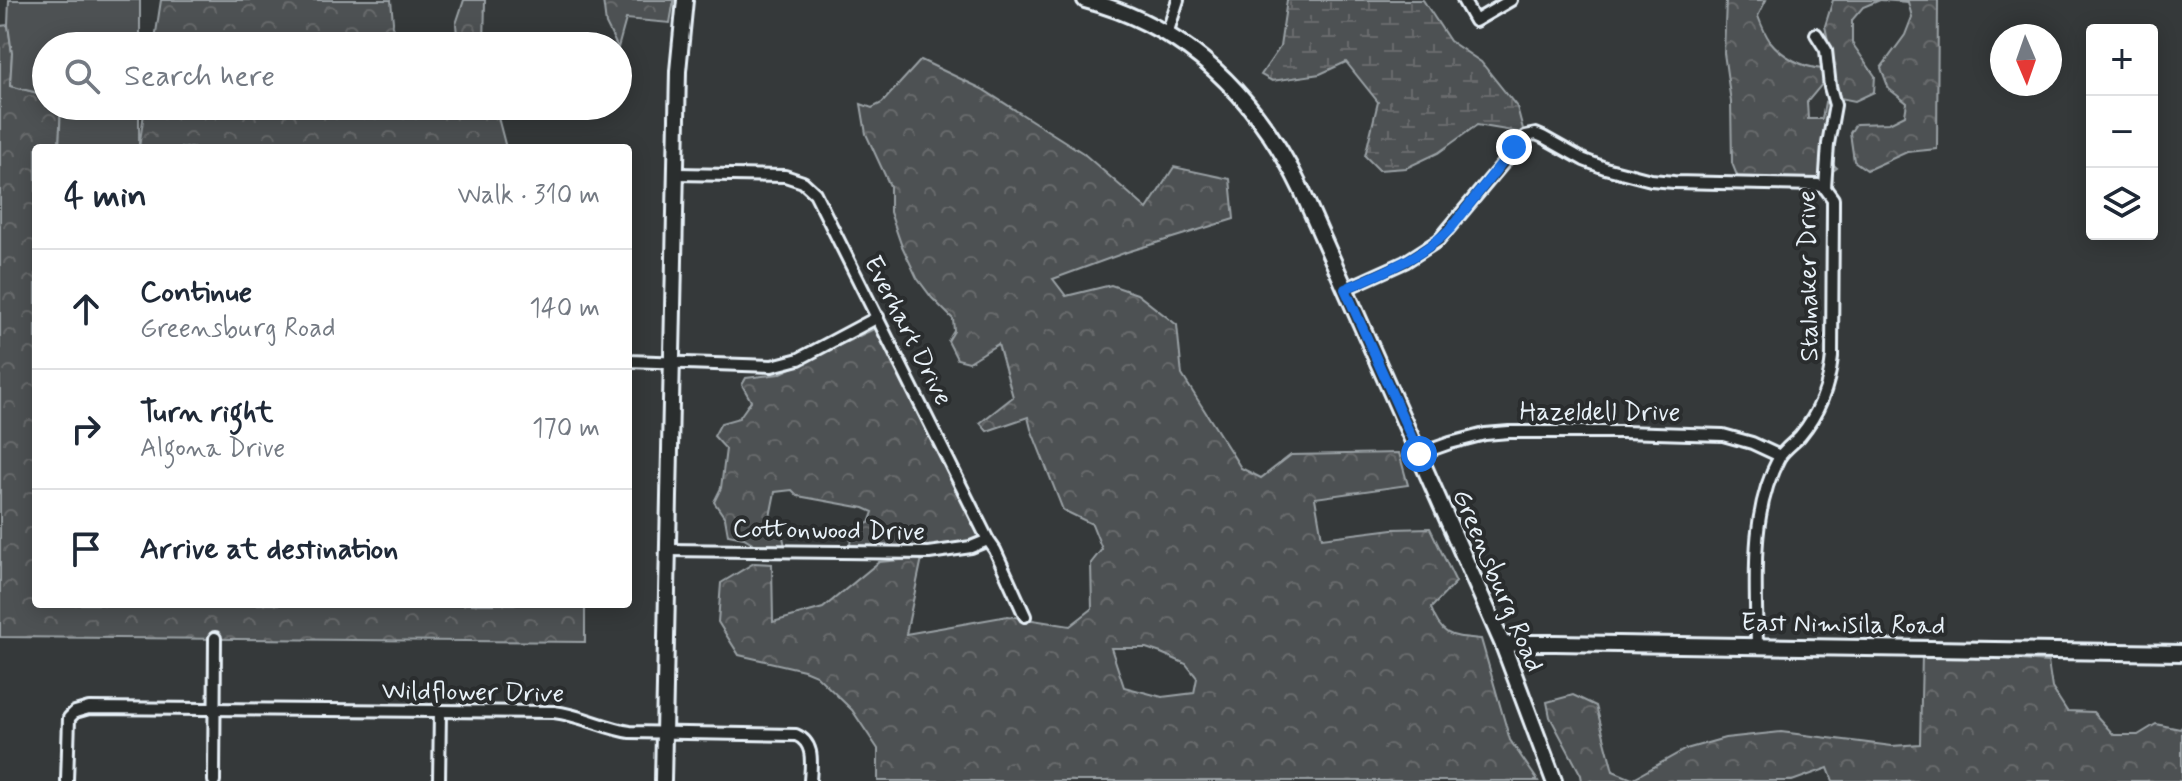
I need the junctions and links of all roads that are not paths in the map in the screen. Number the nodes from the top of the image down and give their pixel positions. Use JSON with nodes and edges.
{"nodes":[{"id":1,"x":685,"y":0,"type":"edge"},
{"id":2,"x":1085,"y":0,"type":"edge"},
{"id":3,"x":1178,"y":0,"type":"edge"},
{"id":4,"x":1463,"y":0,"type":"edge"},
{"id":5,"x":1511,"y":0,"type":"edge"},
{"id":6,"x":1167,"y":34,"type":"junction"},
{"id":7,"x":1816,"y":34,"type":"dead end"},
{"id":8,"x":677,"y":174,"type":"junction"},
{"id":9,"x":1825,"y":188,"type":"junction"},
{"id":10,"x":1345,"y":289,"type":"junction"},
{"id":11,"x":878,"y":317,"type":"junction"},
{"id":12,"x":632,"y":361,"type":"edge"},
{"id":13,"x":672,"y":363,"type":"junction"},
{"id":14,"x":1419,"y":454,"type":"junction"},
{"id":15,"x":1780,"y":456,"type":"junction"},
{"id":16,"x":988,"y":540,"type":"junction"},
{"id":17,"x":667,"y":550,"type":"junction"},
{"id":18,"x":1025,"y":616,"type":"dead end"},
{"id":19,"x":215,"y":638,"type":"dead end"},
{"id":20,"x":1503,"y":645,"type":"junction"},
{"id":21,"x":1757,"y":646,"type":"junction"},
{"id":22,"x":2182,"y":653,"type":"edge"},
{"id":23,"x":215,"y":709,"type":"junction"},
{"id":24,"x":440,"y":711,"type":"junction"},
{"id":25,"x":663,"y":733,"type":"junction"},
{"id":26,"x":67,"y":781,"type":"edge"},
{"id":27,"x":214,"y":781,"type":"edge"},
{"id":28,"x":439,"y":781,"type":"edge"},
{"id":29,"x":663,"y":781,"type":"edge"},
{"id":30,"x":810,"y":781,"type":"edge"},
{"id":31,"x":1554,"y":781,"type":"edge"}],
"edges":[{"from":1,"to":8,"type":"street"},
{"from":2,"to":6,"type":"street","name":"Greensburg Road"},
{"from":3,"to":6,"type":"street"},
{"from":4,"to":5,"type":"street"},
{"from":6,"to":10,"type":"street","name":"Greensburg Road"},
{"from":7,"to":9,"type":"street","name":"Stalnaker Drive"},
{"from":8,"to":11,"type":"street","name":"Everhart Drive"},
{"from":8,"to":13,"type":"street"},
{"from":9,"to":10,"type":"street"},
{"from":9,"to":15,"type":"street","name":"Stalnaker Drive"},
{"from":10,"to":14,"type":"street","name":"Greensburg Road"},
{"from":11,"to":13,"type":"street"},
{"from":11,"to":16,"type":"street","name":"Everhart Drive"},
{"from":12,"to":13,"type":"street"},
{"from":13,"to":17,"type":"street"},
{"from":14,"to":15,"type":"street","name":"Hazeldell Drive"},
{"from":14,"to":20,"type":"street","name":"Greensburg Road"},
{"from":15,"to":21,"type":"street","name":"Stalnaker Drive"},
{"from":16,"to":17,"type":"street","name":"Cottonwood Drive"},
{"from":16,"to":18,"type":"street","name":"Everhart Drive"},
{"from":17,"to":25,"type":"street"},
{"from":19,"to":23,"type":"street"},
{"from":20,"to":21,"type":"street","name":"East Nimisila Road"},
{"from":20,"to":31,"type":"street","name":"Greensburg Road"},
{"from":21,"to":22,"type":"street","name":"East Nimisila Road"},
{"from":23,"to":24,"type":"street","name":"Wildflower Drive"},
{"from":23,"to":26,"type":"street","name":"Wildflower Drive"},
{"from":23,"to":27,"type":"street"},
{"from":24,"to":25,"type":"street","name":"Wildflower Drive"},
{"from":24,"to":28,"type":"street"},
{"from":25,"to":29,"type":"street"},
{"from":25,"to":30,"type":"street","name":"Wildflower Drive"}]}
